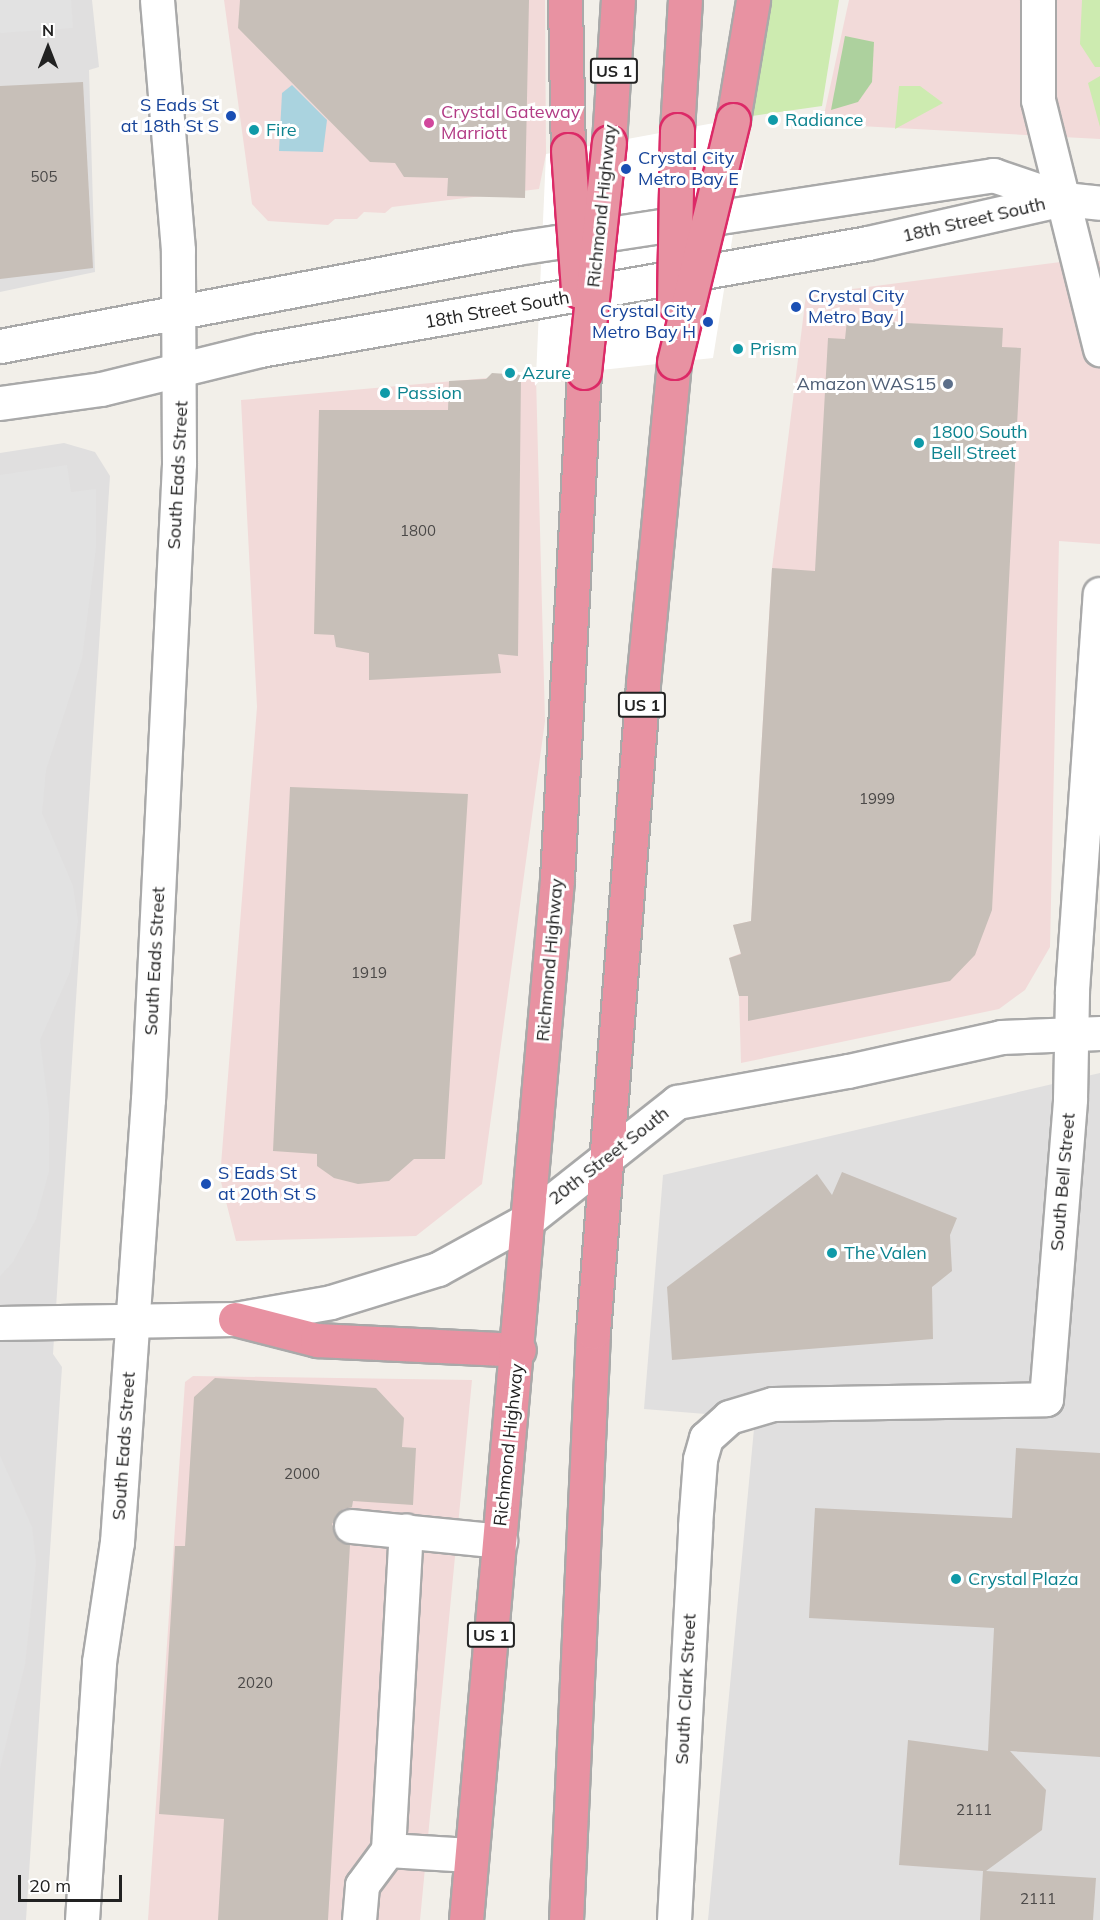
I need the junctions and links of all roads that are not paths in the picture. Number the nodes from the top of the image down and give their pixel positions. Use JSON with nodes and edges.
{"nodes":[{"id":1,"x":157,"y":0,"type":"edge"},
{"id":2,"x":565,"y":0,"type":"edge"},
{"id":3,"x":618,"y":0,"type":"edge"},
{"id":4,"x":685,"y":0,"type":"edge"},
{"id":5,"x":753,"y":0,"type":"edge"},
{"id":6,"x":1038,"y":0,"type":"edge"},
{"id":7,"x":1064,"y":199,"type":"junction"},
{"id":8,"x":1100,"y":203,"type":"edge"},
{"id":9,"x":180,"y":313,"type":"junction"},
{"id":10,"x":0,"y":346,"type":"edge"},
{"id":11,"x":1100,"y":349,"type":"edge"},
{"id":12,"x":674,"y":362,"type":"junction"},
{"id":13,"x":182,"y":369,"type":"junction"},
{"id":14,"x":584,"y":372,"type":"junction"},
{"id":15,"x":0,"y":404,"type":"edge"},
{"id":16,"x":1100,"y":594,"type":"edge"},
{"id":17,"x":1086,"y":1033,"type":"edge"},
{"id":18,"x":608,"y":1161,"type":"junction"},
{"id":19,"x":529,"y":1219,"type":"junction"},
{"id":20,"x":235,"y":1319,"type":"junction"},
{"id":21,"x":133,"y":1322,"type":"junction"},
{"id":22,"x":0,"y":1323,"type":"edge"},
{"id":23,"x":519,"y":1350,"type":"junction"},
{"id":24,"x":700,"y":1458,"type":"joint"},
{"id":25,"x":351,"y":1526,"type":"dead end"},
{"id":26,"x":406,"y":1531,"type":"junction"},
{"id":27,"x":500,"y":1541,"type":"junction"},
{"id":28,"x":388,"y":1850,"type":"junction"},
{"id":29,"x":470,"y":1855,"type":"junction"},
{"id":30,"x":82,"y":1920,"type":"edge"},
{"id":31,"x":359,"y":1920,"type":"edge"},
{"id":32,"x":465,"y":1920,"type":"edge"},
{"id":33,"x":566,"y":1920,"type":"edge"},
{"id":34,"x":674,"y":1920,"type":"edge"}],
"edges":[{"from":1,"to":9,"type":"street","name":"South Eads Street"},
{"from":2,"to":14,"type":"highway","bridge":true},
{"from":3,"to":14,"type":"highway","name":"Richmond Highway","number":"US 1","bridge":true},
{"from":4,"to":12,"type":"highway","number":"US 1","bridge":true},
{"from":5,"to":12,"type":"highway","bridge":true},
{"from":6,"to":7,"type":"street"},
{"from":7,"to":8,"type":"street","name":"18th Street South"},
{"from":7,"to":9,"type":"street","name":"18th Street South"},
{"from":7,"to":11,"type":"street"},
{"from":7,"to":13,"type":"street","name":"18th Street South"},
{"from":9,"to":10,"type":"street","name":"18th Street South"},
{"from":9,"to":13,"type":"street","name":"South Eads Street"},
{"from":12,"to":18,"type":"highway","number":"US 1"},
{"from":13,"to":15,"type":"street","name":"18th Street South"},
{"from":13,"to":21,"type":"street","name":"South Eads Street"},
{"from":14,"to":19,"type":"highway","name":"Richmond Highway","number":"US 1"},
{"from":16,"to":17,"type":"street","name":"South Bell Street"},
{"from":17,"to":18,"type":"street","name":"20th Street South"},
{"from":17,"to":24,"type":"street","name":"South Bell Street"},
{"from":18,"to":19,"type":"street","name":"20th Street South"},
{"from":18,"to":33,"type":"highway","number":"US 1"},
{"from":19,"to":20,"type":"street","name":"20th Street South"},
{"from":19,"to":23,"type":"highway","name":"Richmond Highway","number":"US 1"},
{"from":20,"to":21,"type":"street","name":"20th Street South"},
{"from":20,"to":23,"type":"highway"},
{"from":21,"to":22,"type":"street","name":"20th Street South"},
{"from":21,"to":30,"type":"street","name":"South Eads Street"},
{"from":23,"to":27,"type":"highway","name":"Richmond Highway","number":"US 1"},
{"from":24,"to":34,"type":"street","name":"South Clark Street"},
{"from":25,"to":26,"type":"street"},
{"from":26,"to":27,"type":"street"},
{"from":26,"to":28,"type":"street"},
{"from":27,"to":29,"type":"highway","name":"Richmond Highway","number":"US 1"},
{"from":28,"to":29,"type":"street"},
{"from":28,"to":31,"type":"street"},
{"from":29,"to":32,"type":"highway","name":"Richmond Highway","number":"US 1"}]}
